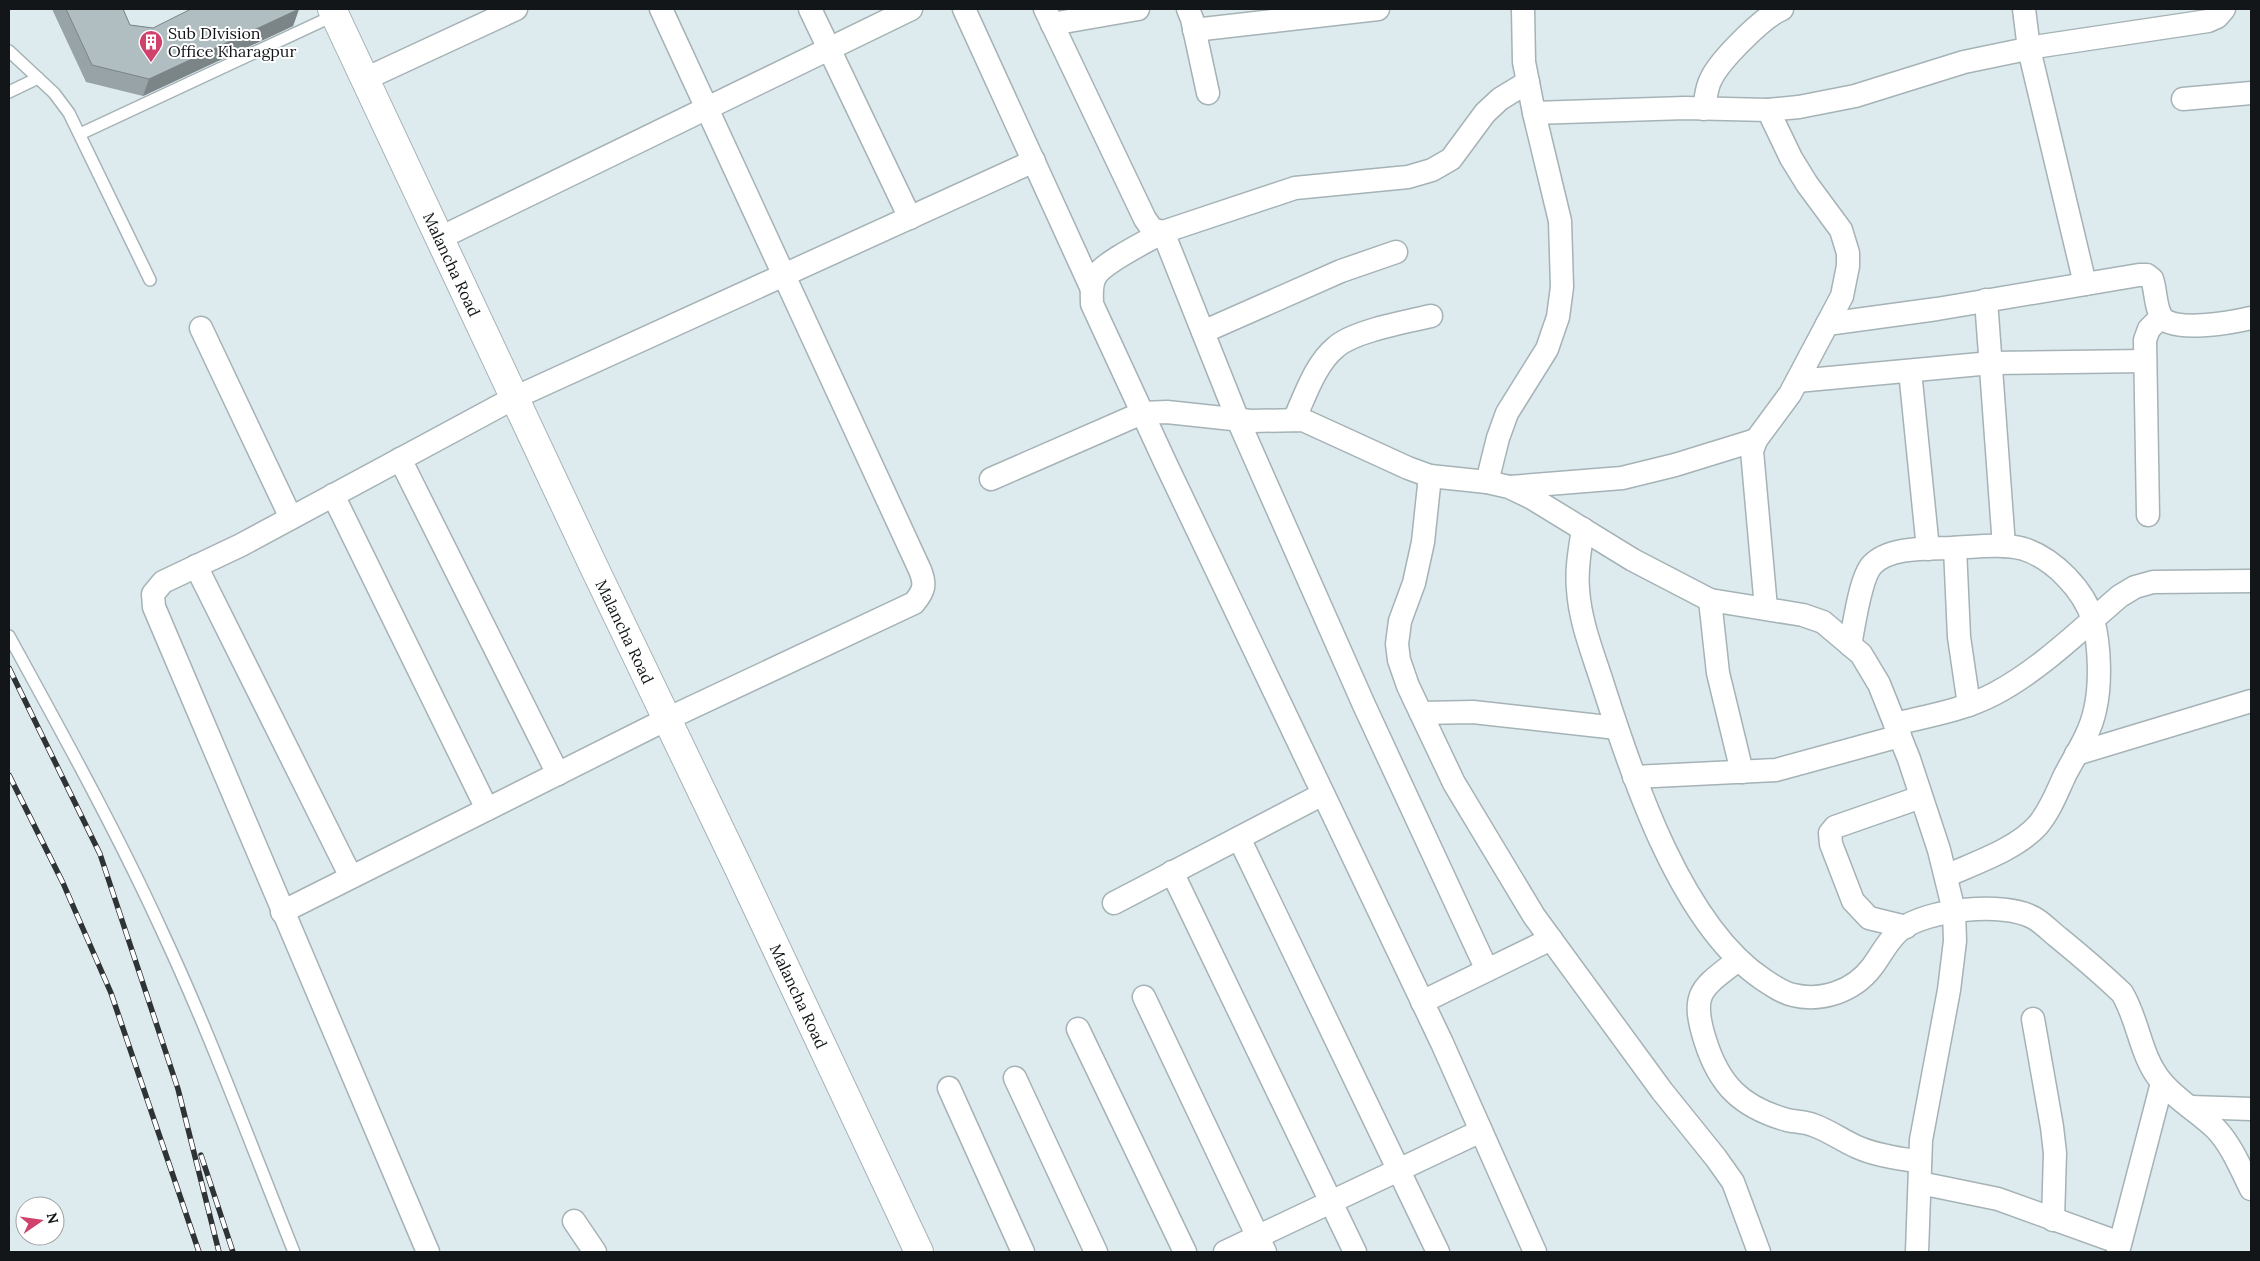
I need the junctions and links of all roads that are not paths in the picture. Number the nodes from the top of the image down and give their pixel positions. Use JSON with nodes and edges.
{"nodes":[{"id":1,"x":516,"y":9,"type":"edge"},
{"id":2,"x":661,"y":9,"type":"edge"},
{"id":3,"x":810,"y":9,"type":"edge"},
{"id":4,"x":911,"y":9,"type":"edge"},
{"id":5,"x":964,"y":9,"type":"edge"},
{"id":6,"x":1138,"y":9,"type":"edge"},
{"id":7,"x":1188,"y":9,"type":"edge"},
{"id":8,"x":1378,"y":9,"type":"edge"},
{"id":9,"x":1524,"y":9,"type":"edge"},
{"id":10,"x":1782,"y":9,"type":"edge"},
{"id":11,"x":2024,"y":9,"type":"edge"},
{"id":12,"x":2224,"y":9,"type":"edge"},
{"id":13,"x":333,"y":12,"type":"edge"},
{"id":14,"x":1048,"y":16,"type":"edge"},
{"id":15,"x":1194,"y":30,"type":"junction"},
{"id":16,"x":2029,"y":48,"type":"junction"},
{"id":17,"x":829,"y":49,"type":"junction"},
{"id":18,"x":9,"y":51,"type":"edge"},
{"id":19,"x":38,"y":78,"type":"junction"},
{"id":20,"x":365,"y":79,"type":"junction"},
{"id":21,"x":1528,"y":82,"type":"junction"},
{"id":22,"x":9,"y":92,"type":"edge"},
{"id":23,"x":1208,"y":93,"type":"dead end"},
{"id":24,"x":2251,"y":93,"type":"edge"},
{"id":25,"x":2183,"y":99,"type":"dead end"},
{"id":26,"x":706,"y":109,"type":"junction"},
{"id":27,"x":1704,"y":109,"type":"junction"},
{"id":28,"x":1768,"y":110,"type":"junction"},
{"id":29,"x":1534,"y":113,"type":"junction"},
{"id":30,"x":80,"y":134,"type":"junction"},
{"id":31,"x":1034,"y":161,"type":"junction"},
{"id":32,"x":910,"y":218,"type":"junction"},
{"id":33,"x":1163,"y":232,"type":"junction"},
{"id":34,"x":440,"y":238,"type":"junction"},
{"id":35,"x":1396,"y":252,"type":"dead end"},
{"id":36,"x":783,"y":276,"type":"junction"},
{"id":37,"x":150,"y":280,"type":"dead end"},
{"id":38,"x":2085,"y":284,"type":"junction"},
{"id":39,"x":1091,"y":287,"type":"junction"},
{"id":40,"x":1986,"y":300,"type":"junction"},
{"id":41,"x":1431,"y":316,"type":"dead end"},
{"id":42,"x":2161,"y":317,"type":"junction"},
{"id":43,"x":2251,"y":318,"type":"edge"},
{"id":44,"x":1827,"y":324,"type":"junction"},
{"id":45,"x":201,"y":328,"type":"dead end"},
{"id":46,"x":1203,"y":332,"type":"junction"},
{"id":47,"x":2145,"y":361,"type":"junction"},
{"id":48,"x":1990,"y":364,"type":"junction"},
{"id":49,"x":1910,"y":371,"type":"junction"},
{"id":50,"x":1797,"y":381,"type":"junction"},
{"id":51,"x":514,"y":398,"type":"junction"},
{"id":52,"x":1142,"y":413,"type":"junction"},
{"id":53,"x":1238,"y":420,"type":"junction"},
{"id":54,"x":1294,"y":420,"type":"junction"},
{"id":55,"x":1756,"y":440,"type":"junction"},
{"id":56,"x":400,"y":459,"type":"junction"},
{"id":57,"x":1430,"y":476,"type":"junction"},
{"id":58,"x":991,"y":479,"type":"dead end"},
{"id":59,"x":1487,"y":482,"type":"junction"},
{"id":60,"x":1509,"y":487,"type":"junction"},
{"id":61,"x":333,"y":495,"type":"junction"},
{"id":62,"x":2148,"y":515,"type":"dead end"},
{"id":63,"x":291,"y":518,"type":"junction"},
{"id":64,"x":1583,"y":529,"type":"junction"},
{"id":65,"x":2004,"y":546,"type":"junction"},
{"id":66,"x":1955,"y":548,"type":"junction"},
{"id":67,"x":1928,"y":549,"type":"junction"},
{"id":68,"x":196,"y":566,"type":"junction"},
{"id":69,"x":2251,"y":581,"type":"edge"},
{"id":70,"x":1710,"y":600,"type":"junction"},
{"id":71,"x":1766,"y":608,"type":"junction"},
{"id":72,"x":2092,"y":620,"type":"junction"},
{"id":73,"x":9,"y":636,"type":"edge"},
{"id":74,"x":1850,"y":644,"type":"junction"},
{"id":75,"x":2251,"y":701,"type":"edge"},
{"id":76,"x":1969,"y":705,"type":"junction"},
{"id":77,"x":1421,"y":713,"type":"junction"},
{"id":78,"x":667,"y":719,"type":"junction"},
{"id":79,"x":1617,"y":728,"type":"junction"},
{"id":80,"x":1898,"y":730,"type":"junction"},
{"id":81,"x":2076,"y":754,"type":"junction"},
{"id":82,"x":1742,"y":772,"type":"junction"},
{"id":83,"x":558,"y":774,"type":"junction"},
{"id":84,"x":1634,"y":777,"type":"junction"},
{"id":85,"x":1323,"y":794,"type":"junction"},
{"id":86,"x":1921,"y":797,"type":"junction"},
{"id":87,"x":487,"y":809,"type":"junction"},
{"id":88,"x":1240,"y":838,"type":"junction"},
{"id":89,"x":1172,"y":872,"type":"junction"},
{"id":90,"x":1946,"y":876,"type":"junction"},
{"id":91,"x":351,"y":877,"type":"junction"},
{"id":92,"x":1114,"y":902,"type":"dead end"},
{"id":93,"x":1954,"y":911,"type":"junction"},
{"id":94,"x":282,"y":912,"type":"junction"},
{"id":95,"x":1906,"y":927,"type":"junction"},
{"id":96,"x":1551,"y":939,"type":"junction"},
{"id":97,"x":1738,"y":960,"type":"junction"},
{"id":98,"x":1487,"y":970,"type":"junction"},
{"id":99,"x":1144,"y":998,"type":"dead end"},
{"id":100,"x":1422,"y":1002,"type":"junction"},
{"id":101,"x":2032,"y":1019,"type":"dead end"},
{"id":102,"x":1078,"y":1029,"type":"dead end"},
{"id":103,"x":1015,"y":1078,"type":"dead end"},
{"id":104,"x":2162,"y":1082,"type":"junction"},
{"id":105,"x":950,"y":1088,"type":"dead end"},
{"id":106,"x":2191,"y":1107,"type":"junction"},
{"id":107,"x":2251,"y":1109,"type":"edge"},
{"id":108,"x":1481,"y":1131,"type":"junction"},
{"id":109,"x":1400,"y":1170,"type":"junction"},
{"id":110,"x":1920,"y":1172,"type":"junction"},
{"id":111,"x":2251,"y":1189,"type":"edge"},
{"id":112,"x":1332,"y":1202,"type":"junction"},
{"id":113,"x":2053,"y":1220,"type":"junction"},
{"id":114,"x":574,"y":1221,"type":"dead end"},
{"id":115,"x":1261,"y":1245,"type":"edge"},
{"id":116,"x":2119,"y":1248,"type":"edge"},
{"id":117,"x":294,"y":1252,"type":"edge"},
{"id":118,"x":428,"y":1252,"type":"edge"},
{"id":119,"x":595,"y":1252,"type":"edge"},
{"id":120,"x":919,"y":1252,"type":"edge"},
{"id":121,"x":1023,"y":1252,"type":"edge"},
{"id":122,"x":1096,"y":1252,"type":"edge"},
{"id":123,"x":1185,"y":1252,"type":"edge"},
{"id":124,"x":1226,"y":1252,"type":"edge"},
{"id":125,"x":1355,"y":1252,"type":"edge"},
{"id":126,"x":1438,"y":1252,"type":"edge"},
{"id":127,"x":1535,"y":1252,"type":"edge"},
{"id":128,"x":1759,"y":1252,"type":"edge"},
{"id":129,"x":1917,"y":1252,"type":"edge"}],
"edges":[{"from":1,"to":20,"type":"street"},
{"from":2,"to":26,"type":"street"},
{"from":3,"to":17,"type":"street"},
{"from":4,"to":17,"type":"street"},
{"from":5,"to":31,"type":"street"},
{"from":6,"to":14,"type":"street"},
{"from":7,"to":15,"type":"street"},
{"from":8,"to":15,"type":"street"},
{"from":9,"to":21,"type":"street"},
{"from":10,"to":27,"type":"street"},
{"from":11,"to":16,"type":"street"},
{"from":12,"to":16,"type":"street"},
{"from":13,"to":20,"type":"main road","name":"Malancha Road"},
{"from":13,"to":30,"type":"lane"},
{"from":14,"to":33,"type":"street"},
{"from":15,"to":23,"type":"street"},
{"from":16,"to":28,"type":"street"},
{"from":16,"to":38,"type":"street"},
{"from":17,"to":26,"type":"street"},
{"from":17,"to":32,"type":"street"},
{"from":18,"to":19,"type":"lane"},
{"from":19,"to":22,"type":"lane"},
{"from":19,"to":30,"type":"lane"},
{"from":20,"to":34,"type":"main road","name":"Malancha Road"},
{"from":21,"to":29,"type":"street"},
{"from":21,"to":33,"type":"street"},
{"from":24,"to":25,"type":"street"},
{"from":26,"to":34,"type":"street"},
{"from":26,"to":36,"type":"street"},
{"from":27,"to":28,"type":"street"},
{"from":27,"to":29,"type":"street"},
{"from":28,"to":44,"type":"street"},
{"from":29,"to":59,"type":"street"},
{"from":30,"to":37,"type":"lane"},
{"from":31,"to":32,"type":"street"},
{"from":31,"to":39,"type":"street"},
{"from":32,"to":36,"type":"street"},
{"from":33,"to":39,"type":"street"},
{"from":33,"to":46,"type":"street"},
{"from":34,"to":51,"type":"main road","name":"Malancha Road"},
{"from":35,"to":46,"type":"street"},
{"from":36,"to":51,"type":"street"},
{"from":36,"to":78,"type":"street"},
{"from":38,"to":40,"type":"street"},
{"from":38,"to":42,"type":"street"},
{"from":39,"to":52,"type":"street"},
{"from":40,"to":44,"type":"street"},
{"from":40,"to":48,"type":"street"},
{"from":41,"to":54,"type":"street"},
{"from":42,"to":43,"type":"street"},
{"from":42,"to":47,"type":"street"},
{"from":44,"to":50,"type":"street"},
{"from":45,"to":63,"type":"street"},
{"from":46,"to":53,"type":"street"},
{"from":47,"to":48,"type":"street"},
{"from":47,"to":62,"type":"street"},
{"from":48,"to":49,"type":"street"},
{"from":48,"to":65,"type":"street"},
{"from":49,"to":50,"type":"street"},
{"from":49,"to":67,"type":"street"},
{"from":50,"to":55,"type":"street"},
{"from":51,"to":56,"type":"street"},
{"from":51,"to":78,"type":"main road","name":"Malancha Road"},
{"from":52,"to":53,"type":"street"},
{"from":52,"to":58,"type":"street"},
{"from":52,"to":85,"type":"street"},
{"from":53,"to":54,"type":"street"},
{"from":53,"to":98,"type":"street"},
{"from":54,"to":57,"type":"street"},
{"from":55,"to":60,"type":"street"},
{"from":55,"to":71,"type":"street"},
{"from":56,"to":61,"type":"street"},
{"from":56,"to":83,"type":"street"},
{"from":57,"to":59,"type":"street"},
{"from":57,"to":77,"type":"street"},
{"from":59,"to":60,"type":"street"},
{"from":60,"to":64,"type":"street"},
{"from":61,"to":63,"type":"street"},
{"from":61,"to":87,"type":"street"},
{"from":63,"to":68,"type":"street"},
{"from":64,"to":70,"type":"street"},
{"from":64,"to":79,"type":"street"},
{"from":65,"to":66,"type":"street"},
{"from":65,"to":72,"type":"street"},
{"from":66,"to":67,"type":"street"},
{"from":66,"to":76,"type":"street"},
{"from":67,"to":74,"type":"street"},
{"from":68,"to":91,"type":"street"},
{"from":68,"to":94,"type":"street"},
{"from":69,"to":72,"type":"street"},
{"from":70,"to":71,"type":"street"},
{"from":70,"to":82,"type":"street"},
{"from":71,"to":74,"type":"street"},
{"from":72,"to":76,"type":"street"},
{"from":72,"to":81,"type":"street"},
{"from":73,"to":117,"type":"lane"},
{"from":74,"to":80,"type":"street"},
{"from":75,"to":81,"type":"street"},
{"from":76,"to":80,"type":"street"},
{"from":77,"to":79,"type":"street"},
{"from":77,"to":96,"type":"street"},
{"from":78,"to":83,"type":"street"},
{"from":78,"to":120,"type":"main road","name":"Malancha Road"},
{"from":79,"to":84,"type":"street"},
{"from":80,"to":82,"type":"street"},
{"from":80,"to":86,"type":"street"},
{"from":81,"to":90,"type":"street"},
{"from":82,"to":84,"type":"street"},
{"from":83,"to":87,"type":"street"},
{"from":84,"to":97,"type":"street"},
{"from":85,"to":88,"type":"street"},
{"from":85,"to":100,"type":"street"},
{"from":86,"to":90,"type":"street"},
{"from":86,"to":95,"type":"street"},
{"from":87,"to":91,"type":"street"},
{"from":88,"to":89,"type":"street"},
{"from":88,"to":109,"type":"street"},
{"from":89,"to":92,"type":"street"},
{"from":89,"to":112,"type":"street"},
{"from":90,"to":93,"type":"street"},
{"from":91,"to":94,"type":"street"},
{"from":93,"to":95,"type":"street"},
{"from":93,"to":104,"type":"street"},
{"from":93,"to":110,"type":"street"},
{"from":94,"to":118,"type":"street"},
{"from":95,"to":97,"type":"street"},
{"from":96,"to":98,"type":"street"},
{"from":96,"to":128,"type":"street"},
{"from":97,"to":110,"type":"street"},
{"from":98,"to":100,"type":"street"},
{"from":99,"to":115,"type":"street"},
{"from":100,"to":108,"type":"street"},
{"from":101,"to":113,"type":"street"},
{"from":102,"to":123,"type":"street"},
{"from":103,"to":122,"type":"street"},
{"from":104,"to":106,"type":"street"},
{"from":104,"to":116,"type":"street"},
{"from":105,"to":121,"type":"street"},
{"from":106,"to":107,"type":"street"},
{"from":106,"to":111,"type":"street"},
{"from":108,"to":109,"type":"street"},
{"from":108,"to":127,"type":"street"},
{"from":109,"to":112,"type":"street"},
{"from":109,"to":126,"type":"street"},
{"from":110,"to":113,"type":"street"},
{"from":110,"to":129,"type":"street"},
{"from":112,"to":115,"type":"street"},
{"from":112,"to":125,"type":"street"},
{"from":113,"to":116,"type":"street"},
{"from":114,"to":119,"type":"street"},
{"from":115,"to":124,"type":"street"}]}
